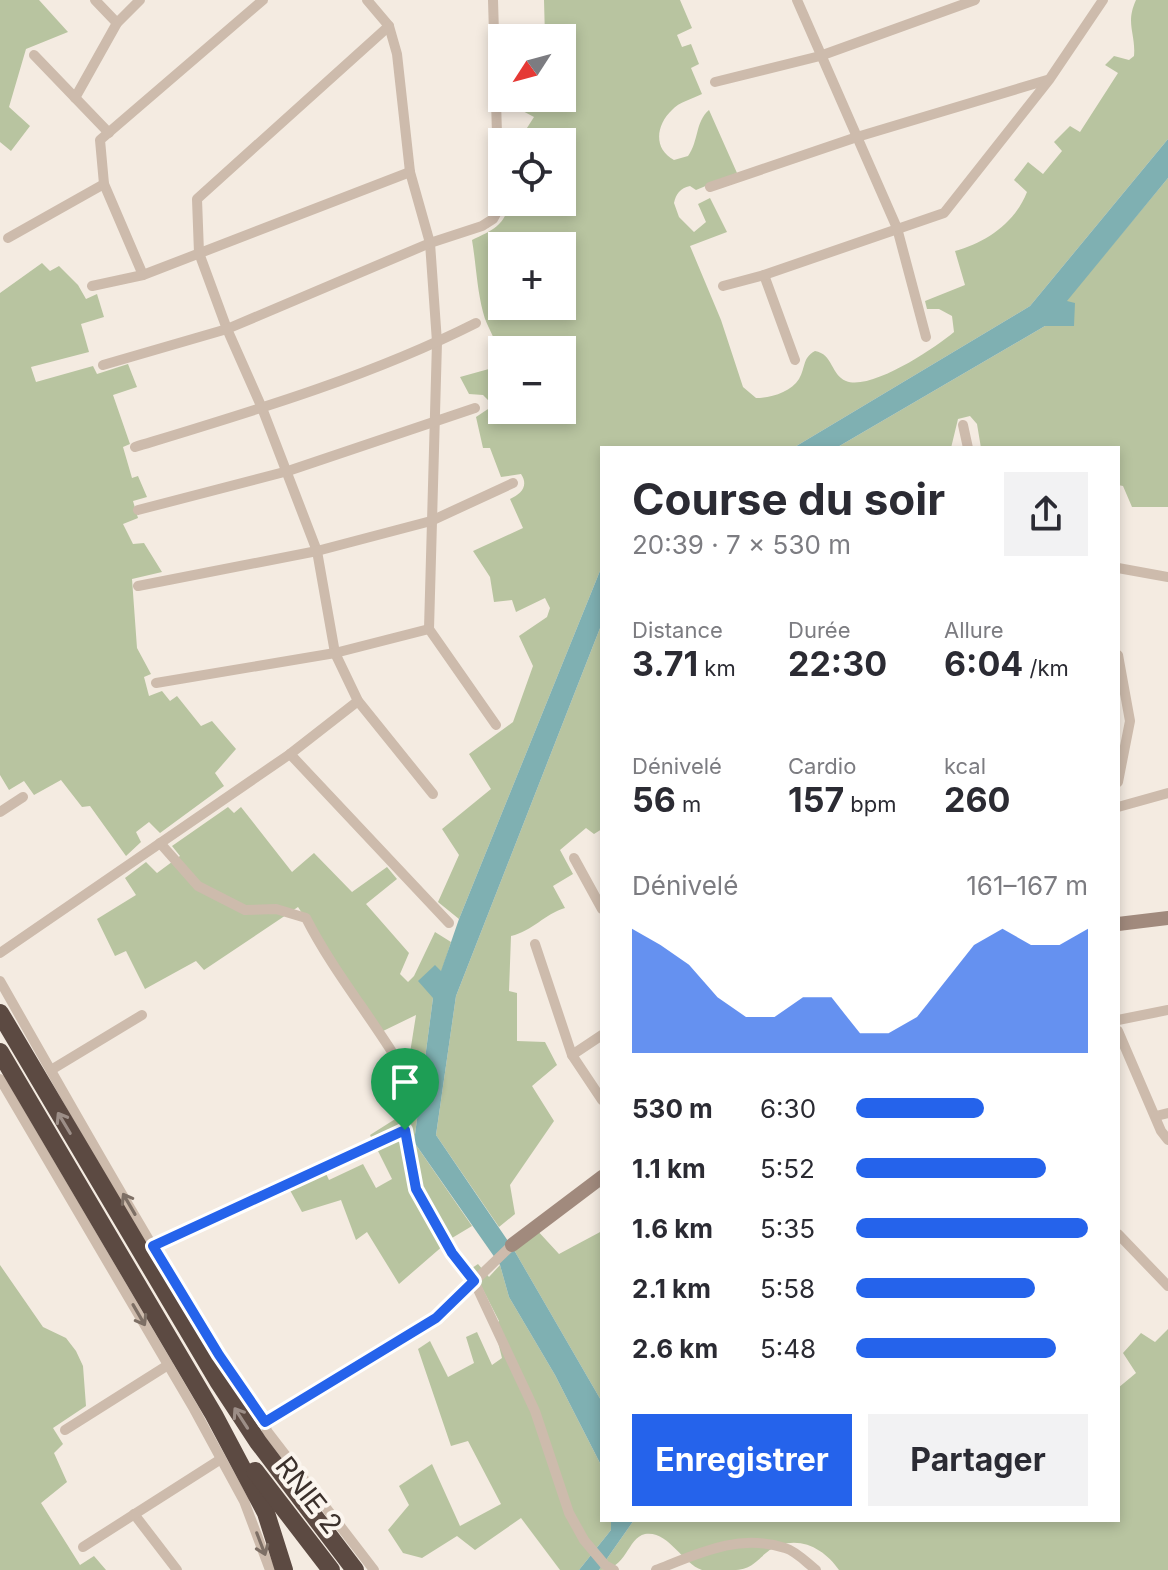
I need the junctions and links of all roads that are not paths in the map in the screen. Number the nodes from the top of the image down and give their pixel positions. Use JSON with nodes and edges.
{"nodes":[{"id":1,"x":95,"y":0,"type":"edge"},
{"id":2,"x":140,"y":0,"type":"edge"},
{"id":3,"x":263,"y":0,"type":"edge"},
{"id":4,"x":367,"y":0,"type":"edge"},
{"id":5,"x":493,"y":0,"type":"edge"},
{"id":6,"x":797,"y":0,"type":"edge"},
{"id":7,"x":975,"y":0,"type":"edge"},
{"id":8,"x":1103,"y":0,"type":"edge"},
{"id":9,"x":946,"y":6,"type":"edge"},
{"id":10,"x":117,"y":23,"type":"junction"},
{"id":11,"x":389,"y":26,"type":"junction"},
{"id":12,"x":34,"y":55,"type":"dead end"},
{"id":13,"x":820,"y":56,"type":"junction"},
{"id":14,"x":1049,"y":80,"type":"junction"},
{"id":15,"x":715,"y":82,"type":"dead end"},
{"id":16,"x":75,"y":98,"type":"junction"},
{"id":17,"x":109,"y":133,"type":"junction"},
{"id":18,"x":857,"y":137,"type":"junction"},
{"id":19,"x":410,"y":172,"type":"junction"},
{"id":20,"x":104,"y":184,"type":"junction"},
{"id":21,"x":710,"y":187,"type":"dead end"},
{"id":22,"x":897,"y":228,"type":"junction"},
{"id":23,"x":8,"y":238,"type":"dead end"},
{"id":24,"x":430,"y":243,"type":"junction"},
{"id":25,"x":199,"y":253,"type":"junction"},
{"id":26,"x":143,"y":275,"type":"junction"},
{"id":27,"x":764,"y":275,"type":"junction"},
{"id":28,"x":92,"y":286,"type":"dead end"},
{"id":29,"x":723,"y":286,"type":"dead end"},
{"id":30,"x":476,"y":323,"type":"dead end"},
{"id":31,"x":227,"y":329,"type":"junction"},
{"id":32,"x":926,"y":337,"type":"dead end"},
{"id":33,"x":437,"y":342,"type":"junction"},
{"id":34,"x":795,"y":360,"type":"dead end"},
{"id":35,"x":103,"y":365,"type":"dead end"},
{"id":36,"x":262,"y":408,"type":"junction"},
{"id":37,"x":475,"y":408,"type":"dead end"},
{"id":38,"x":436,"y":419,"type":"junction"},
{"id":39,"x":963,"y":425,"type":"dead end"},
{"id":40,"x":968,"y":446,"type":"edge"},
{"id":41,"x":135,"y":447,"type":"dead end"},
{"id":42,"x":288,"y":471,"type":"junction"},
{"id":43,"x":513,"y":483,"type":"dead end"},
{"id":44,"x":138,"y":510,"type":"dead end"},
{"id":45,"x":431,"y":521,"type":"junction"},
{"id":46,"x":317,"y":551,"type":"junction"},
{"id":47,"x":1120,"y":568,"type":"edge"},
{"id":48,"x":1168,"y":577,"type":"edge"},
{"id":49,"x":138,"y":586,"type":"dead end"},
{"id":50,"x":429,"y":629,"type":"junction"},
{"id":51,"x":335,"y":653,"type":"junction"},
{"id":52,"x":1120,"y":666,"type":"edge"},
{"id":53,"x":156,"y":683,"type":"dead end"},
{"id":54,"x":358,"y":701,"type":"junction"},
{"id":55,"x":496,"y":725,"type":"dead end"},
{"id":56,"x":290,"y":754,"type":"junction"},
{"id":57,"x":1120,"y":772,"type":"edge"},
{"id":58,"x":1168,"y":793,"type":"edge"},
{"id":59,"x":433,"y":794,"type":"dead end"},
{"id":60,"x":23,"y":797,"type":"dead end"},
{"id":61,"x":1120,"y":806,"type":"edge"},
{"id":62,"x":0,"y":812,"type":"edge"},
{"id":63,"x":160,"y":843,"type":"junction"},
{"id":64,"x":574,"y":858,"type":"dead end"},
{"id":65,"x":600,"y":905,"type":"edge"},
{"id":66,"x":1168,"y":918,"type":"edge"},
{"id":67,"x":449,"y":923,"type":"dead end"},
{"id":68,"x":1120,"y":924,"type":"edge"},
{"id":69,"x":535,"y":944,"type":"dead end"},
{"id":70,"x":0,"y":953,"type":"edge"},
{"id":71,"x":0,"y":981,"type":"edge"},
{"id":72,"x":1168,"y":1010,"type":"edge"},
{"id":73,"x":0,"y":1013,"type":"edge"},
{"id":74,"x":142,"y":1015,"type":"dead end"},
{"id":75,"x":1120,"y":1020,"type":"edge"},
{"id":76,"x":1120,"y":1035,"type":"edge"},
{"id":77,"x":600,"y":1036,"type":"edge"},
{"id":78,"x":0,"y":1052,"type":"edge"},
{"id":79,"x":572,"y":1055,"type":"junction"},
{"id":80,"x":51,"y":1070,"type":"junction"},
{"id":81,"x":0,"y":1079,"type":"edge"},
{"id":82,"x":600,"y":1097,"type":"edge"},
{"id":83,"x":1168,"y":1113,"type":"edge"},
{"id":84,"x":1156,"y":1116,"type":"junction"},
{"id":85,"x":405,"y":1130,"type":"junction"},
{"id":86,"x":1168,"y":1140,"type":"edge"},
{"id":87,"x":600,"y":1179,"type":"edge"},
{"id":88,"x":1120,"y":1236,"type":"edge"},
{"id":89,"x":512,"y":1245,"type":"joint"},
{"id":90,"x":153,"y":1246,"type":"junction"},
{"id":91,"x":474,"y":1281,"type":"junction"},
{"id":92,"x":1168,"y":1286,"type":"edge"},
{"id":93,"x":168,"y":1365,"type":"junction"},
{"id":94,"x":181,"y":1388,"type":"junction"},
{"id":95,"x":214,"y":1415,"type":"junction"},
{"id":96,"x":265,"y":1422,"type":"junction"},
{"id":97,"x":65,"y":1430,"type":"dead end"},
{"id":98,"x":221,"y":1459,"type":"junction"},
{"id":99,"x":134,"y":1514,"type":"junction"},
{"id":100,"x":83,"y":1547,"type":"dead end"},
{"id":101,"x":607,"y":1568,"type":"edge"},
{"id":102,"x":177,"y":1570,"type":"edge"},
{"id":103,"x":270,"y":1570,"type":"edge"},
{"id":104,"x":284,"y":1570,"type":"edge"},
{"id":105,"x":331,"y":1570,"type":"edge"},
{"id":106,"x":355,"y":1570,"type":"edge"},
{"id":107,"x":374,"y":1570,"type":"edge"},
{"id":108,"x":656,"y":1570,"type":"edge"},
{"id":109,"x":816,"y":1570,"type":"edge"}],
"edges":[{"from":1,"to":10,"type":"street"},
{"from":2,"to":10,"type":"street"},
{"from":3,"to":17,"type":"street"},
{"from":4,"to":11,"type":"street"},
{"from":5,"to":24,"type":"street"},
{"from":6,"to":13,"type":"street"},
{"from":7,"to":9,"type":"street"},
{"from":8,"to":14,"type":"street"},
{"from":9,"to":13,"type":"street"},
{"from":10,"to":16,"type":"street"},
{"from":11,"to":19,"type":"street"},
{"from":11,"to":25,"type":"street"},
{"from":12,"to":16,"type":"street"},
{"from":13,"to":15,"type":"street"},
{"from":13,"to":18,"type":"street"},
{"from":14,"to":18,"type":"street"},
{"from":14,"to":22,"type":"street"},
{"from":16,"to":17,"type":"street"},
{"from":17,"to":20,"type":"street"},
{"from":18,"to":21,"type":"street"},
{"from":18,"to":22,"type":"street"},
{"from":19,"to":24,"type":"street"},
{"from":19,"to":25,"type":"street"},
{"from":20,"to":23,"type":"street"},
{"from":20,"to":26,"type":"street"},
{"from":22,"to":27,"type":"street"},
{"from":22,"to":32,"type":"street"},
{"from":24,"to":31,"type":"street"},
{"from":24,"to":33,"type":"street"},
{"from":25,"to":26,"type":"street"},
{"from":25,"to":31,"type":"street"},
{"from":26,"to":28,"type":"street"},
{"from":27,"to":29,"type":"street"},
{"from":27,"to":34,"type":"street"},
{"from":30,"to":33,"type":"street"},
{"from":31,"to":35,"type":"street"},
{"from":31,"to":36,"type":"street"},
{"from":33,"to":36,"type":"street"},
{"from":33,"to":38,"type":"street"},
{"from":36,"to":41,"type":"street"},
{"from":36,"to":42,"type":"street"},
{"from":37,"to":38,"type":"street"},
{"from":38,"to":42,"type":"street"},
{"from":38,"to":45,"type":"street"},
{"from":39,"to":40,"type":"street"},
{"from":42,"to":44,"type":"street"},
{"from":42,"to":46,"type":"street"},
{"from":43,"to":45,"type":"street"},
{"from":45,"to":46,"type":"street"},
{"from":45,"to":50,"type":"street"},
{"from":46,"to":49,"type":"street"},
{"from":46,"to":51,"type":"street"},
{"from":47,"to":48,"type":"street"},
{"from":50,"to":51,"type":"street"},
{"from":50,"to":55,"type":"street"},
{"from":51,"to":53,"type":"street"},
{"from":51,"to":54,"type":"street"},
{"from":52,"to":57,"type":"street"},
{"from":54,"to":56,"type":"street"},
{"from":54,"to":59,"type":"street"},
{"from":56,"to":63,"type":"street"},
{"from":56,"to":67,"type":"street"},
{"from":58,"to":61,"type":"street"},
{"from":60,"to":62,"type":"street"},
{"from":63,"to":70,"type":"street"},
{"from":63,"to":85,"type":"street"},
{"from":64,"to":65,"type":"street"},
{"from":66,"to":68,"type":"street"},
{"from":69,"to":79,"type":"street"},
{"from":71,"to":80,"type":"street"},
{"from":72,"to":75,"type":"street"},
{"from":106,"to":73,"type":"highway","one_way":true},
{"from":74,"to":80,"type":"street"},
{"from":76,"to":84,"type":"street"},
{"from":77,"to":79,"type":"street"},
{"from":78,"to":95,"type":"highway"},
{"from":79,"to":82,"type":"street"},
{"from":90,"to":80,"type":"street","one_way":true},
{"from":81,"to":93,"type":"street","one_way":true},
{"from":83,"to":84,"type":"street"},
{"from":84,"to":86,"type":"street"},
{"from":85,"to":90,"type":"street"},
{"from":85,"to":91,"type":"street"},
{"from":87,"to":89,"type":"street"},
{"from":88,"to":92,"type":"street"},
{"from":89,"to":91,"type":"street"},
{"from":90,"to":96,"type":"street"},
{"from":91,"to":96,"type":"street"},
{"from":91,"to":101,"type":"street"},
{"from":93,"to":94,"type":"street"},
{"from":93,"to":97,"type":"street"},
{"from":94,"to":95,"type":"highway"},
{"from":94,"to":98,"type":"street"},
{"from":95,"to":104,"type":"highway"},
{"from":95,"to":105,"type":"highway","name":"RNIE 2","number":"RNIE 2"},
{"from":96,"to":107,"type":"street"},
{"from":98,"to":99,"type":"street"},
{"from":98,"to":103,"type":"street","one_way":true},
{"from":99,"to":100,"type":"street"},
{"from":99,"to":102,"type":"street"},
{"from":108,"to":109,"type":"street"}]}
